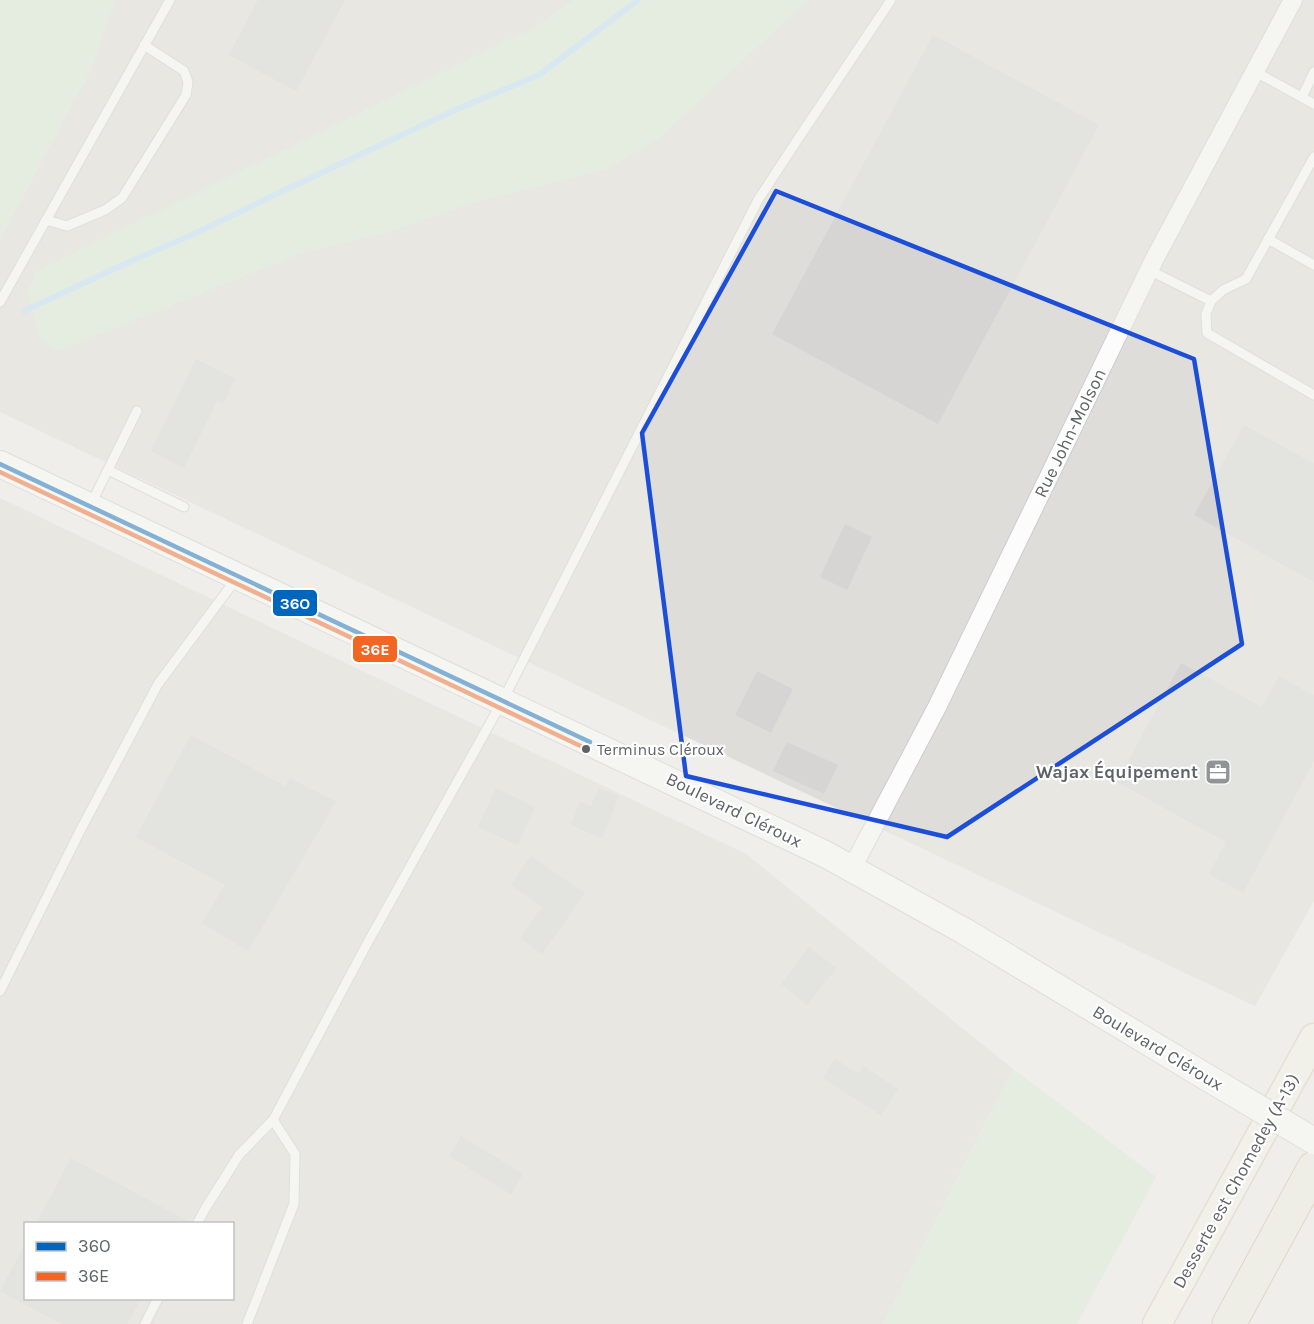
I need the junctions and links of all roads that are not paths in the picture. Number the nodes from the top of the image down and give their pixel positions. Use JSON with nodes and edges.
{"nodes":[{"id":1,"x":170,"y":0,"type":"edge"},
{"id":2,"x":891,"y":0,"type":"edge"},
{"id":3,"x":1293,"y":0,"type":"edge"},
{"id":4,"x":144,"y":45,"type":"junction"},
{"id":5,"x":1254,"y":71,"type":"junction"},
{"id":6,"x":1314,"y":72,"type":"edge"},
{"id":7,"x":1302,"y":97,"type":"junction"},
{"id":8,"x":1314,"y":104,"type":"edge"},
{"id":9,"x":1314,"y":157,"type":"edge"},
{"id":10,"x":46,"y":220,"type":"junction"},
{"id":11,"x":1268,"y":239,"type":"junction"},
{"id":12,"x":1314,"y":265,"type":"edge"},
{"id":13,"x":1149,"y":270,"type":"junction"},
{"id":14,"x":1211,"y":301,"type":"junction"},
{"id":15,"x":0,"y":302,"type":"edge"},
{"id":16,"x":1314,"y":395,"type":"edge"},
{"id":17,"x":137,"y":411,"type":"dead end"},
{"id":18,"x":0,"y":464,"type":"edge"},
{"id":19,"x":108,"y":470,"type":"junction"},
{"id":20,"x":90,"y":507,"type":"junction"},
{"id":21,"x":184,"y":507,"type":"dead end"},
{"id":22,"x":238,"y":577,"type":"junction"},
{"id":23,"x":503,"y":700,"type":"junction"},
{"id":24,"x":852,"y":868,"type":"junction"},
{"id":25,"x":0,"y":991,"type":"edge"},
{"id":26,"x":1314,"y":1038,"type":"edge"},
{"id":27,"x":273,"y":1120,"type":"junction"},
{"id":28,"x":1314,"y":1141,"type":"edge"},
{"id":29,"x":1314,"y":1168,"type":"edge"},
{"id":30,"x":198,"y":1222,"type":"edge"},
{"id":31,"x":157,"y":1300,"type":"edge"},
{"id":32,"x":145,"y":1324,"type":"edge"},
{"id":33,"x":248,"y":1324,"type":"edge"},
{"id":34,"x":1157,"y":1324,"type":"edge"},
{"id":35,"x":1229,"y":1324,"type":"edge"}],
"edges":[{"from":1,"to":4,"type":"lane"},
{"from":2,"to":23,"type":"lane"},
{"from":3,"to":5,"type":"street","name":"Rue John-Molson"},
{"from":4,"to":10,"type":"lane"},
{"from":4,"to":10,"type":"lane"},
{"from":5,"to":7,"type":"lane"},
{"from":5,"to":13,"type":"street","name":"Rue John-Molson"},
{"from":6,"to":7,"type":"lane"},
{"from":7,"to":8,"type":"lane"},
{"from":9,"to":11,"type":"lane"},
{"from":10,"to":15,"type":"lane"},
{"from":11,"to":12,"type":"lane"},
{"from":11,"to":14,"type":"lane"},
{"from":13,"to":14,"type":"lane"},
{"from":13,"to":24,"type":"street","name":"Rue John-Molson"},
{"from":14,"to":16,"type":"lane"},
{"from":17,"to":19,"type":"lane"},
{"from":18,"to":20,"type":"street","name":"Boulevard Cléroux"},
{"from":19,"to":20,"type":"lane"},
{"from":19,"to":21,"type":"lane"},
{"from":20,"to":22,"type":"street","name":"Boulevard Cléroux"},
{"from":22,"to":23,"type":"street","name":"Boulevard Cléroux"},
{"from":22,"to":25,"type":"lane"},
{"from":23,"to":24,"type":"street","name":"Boulevard Cléroux"},
{"from":23,"to":27,"type":"lane"},
{"from":24,"to":28,"type":"street","name":"Boulevard Cléroux","bridge":true},
{"from":26,"to":34,"type":"main road","name":"Desserte est Chomedey (A-13)"},
{"from":27,"to":30,"type":"lane"},
{"from":27,"to":33,"type":"lane"},
{"from":29,"to":35,"type":"highway"},
{"from":31,"to":32,"type":"lane"}]}
